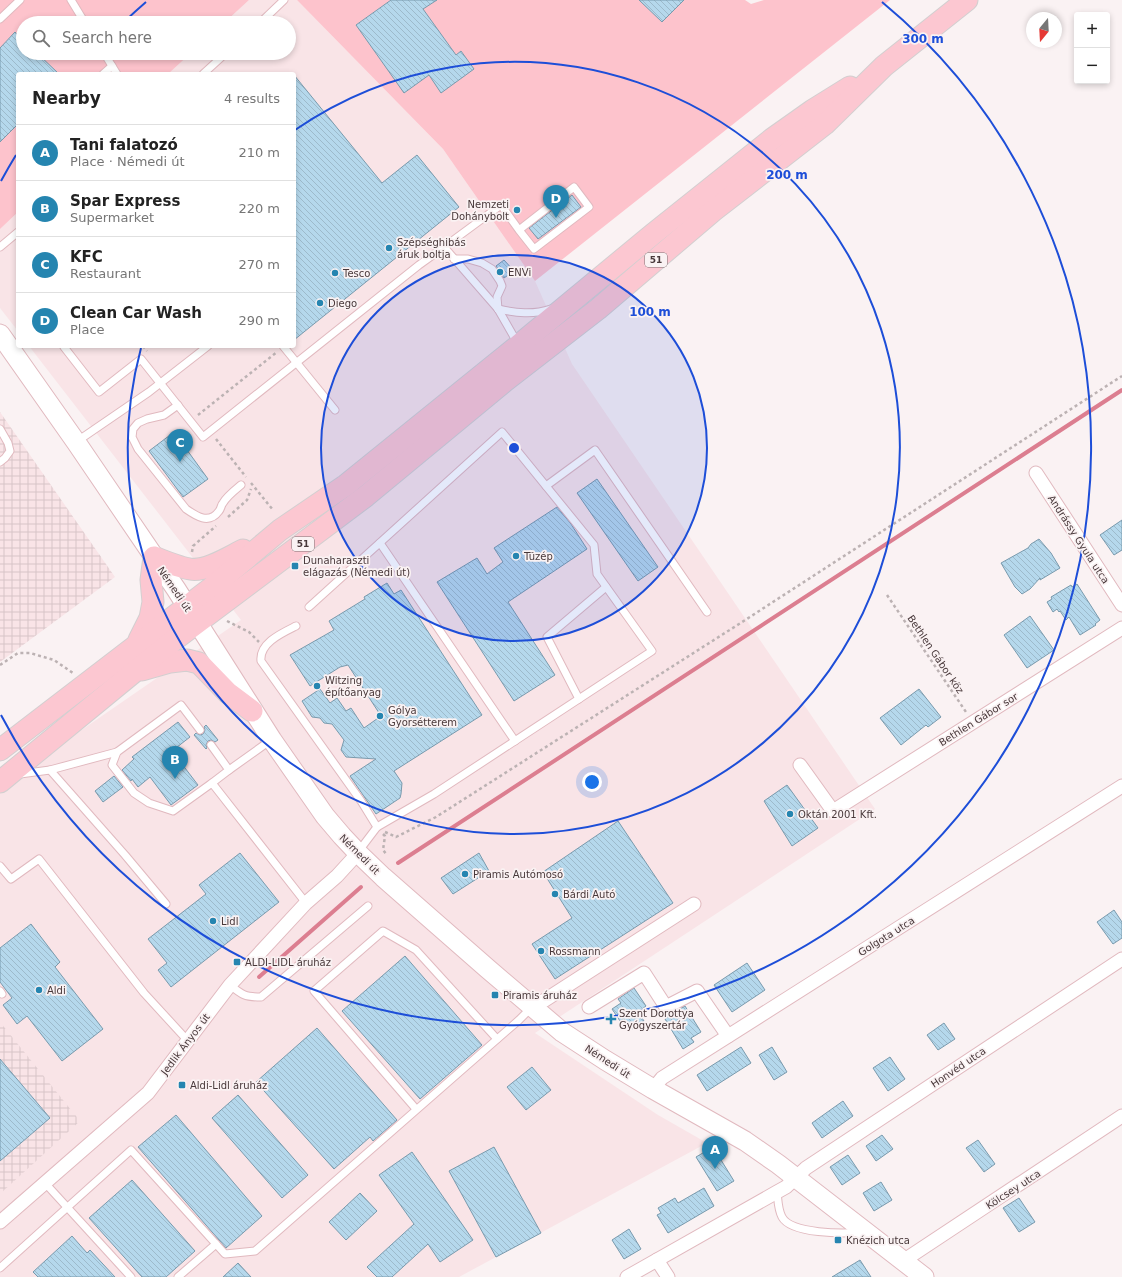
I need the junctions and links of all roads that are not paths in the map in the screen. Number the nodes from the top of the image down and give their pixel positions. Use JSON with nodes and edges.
{"nodes":[{"id":1,"x":20,"y":0,"type":"edge"},
{"id":2,"x":71,"y":0,"type":"edge"},
{"id":3,"x":284,"y":0,"type":"edge"},
{"id":4,"x":967,"y":0,"type":"edge"},
{"id":5,"x":81,"y":16,"type":"edge"},
{"id":6,"x":267,"y":16,"type":"edge"},
{"id":7,"x":0,"y":19,"type":"edge"},
{"id":8,"x":108,"y":60,"type":"edge"},
{"id":9,"x":218,"y":60,"type":"edge"},
{"id":10,"x":112,"y":66,"type":"junction"},
{"id":11,"x":884,"y":66,"type":"junction"},
{"id":12,"x":105,"y":72,"type":"edge"},
{"id":13,"x":116,"y":72,"type":"edge"},
{"id":14,"x":205,"y":72,"type":"edge"},
{"id":15,"x":519,"y":230,"type":"junction"},
{"id":16,"x":16,"y":234,"type":"edge"},
{"id":17,"x":0,"y":247,"type":"edge"},
{"id":18,"x":444,"y":247,"type":"junction"},
{"id":19,"x":454,"y":259,"type":"junction"},
{"id":20,"x":576,"y":298,"type":"junction"},
{"id":21,"x":498,"y":310,"type":"junction"},
{"id":22,"x":0,"y":334,"type":"edge"},
{"id":23,"x":65,"y":348,"type":"edge"},
{"id":24,"x":205,"y":348,"type":"edge"},
{"id":25,"x":285,"y":348,"type":"edge"},
{"id":26,"x":520,"y":350,"type":"junction"},
{"id":27,"x":296,"y":363,"type":"junction"},
{"id":28,"x":160,"y":383,"type":"junction"},
{"id":29,"x":178,"y":405,"type":"junction"},
{"id":30,"x":335,"y":410,"type":"dead end"},
{"id":31,"x":0,"y":430,"type":"edge"},
{"id":32,"x":76,"y":442,"type":"junction"},
{"id":33,"x":0,"y":462,"type":"edge"},
{"id":34,"x":1036,"y":473,"type":"dead end"},
{"id":35,"x":241,"y":485,"type":"dead end"},
{"id":36,"x":546,"y":486,"type":"junction"},
{"id":37,"x":280,"y":530,"type":"junction"},
{"id":38,"x":380,"y":543,"type":"junction"},
{"id":39,"x":154,"y":557,"type":"junction"},
{"id":40,"x":606,"y":587,"type":"junction"},
{"id":41,"x":1118,"y":591,"type":"edge"},
{"id":42,"x":1122,"y":605,"type":"edge"},
{"id":43,"x":309,"y":607,"type":"dead end"},
{"id":44,"x":707,"y":612,"type":"dead end"},
{"id":45,"x":192,"y":614,"type":"junction"},
{"id":46,"x":296,"y":626,"type":"dead end"},
{"id":47,"x":1122,"y":628,"type":"edge"},
{"id":48,"x":138,"y":643,"type":"junction"},
{"id":49,"x":134,"y":672,"type":"junction"},
{"id":50,"x":579,"y":699,"type":"junction"},
{"id":51,"x":252,"y":711,"type":"junction"},
{"id":52,"x":200,"y":730,"type":"dead end"},
{"id":53,"x":272,"y":740,"type":"junction"},
{"id":54,"x":515,"y":741,"type":"junction"},
{"id":55,"x":211,"y":745,"type":"dead end"},
{"id":56,"x":0,"y":750,"type":"edge"},
{"id":57,"x":117,"y":752,"type":"junction"},
{"id":58,"x":800,"y":764,"type":"dead end"},
{"id":59,"x":50,"y":770,"type":"junction"},
{"id":60,"x":229,"y":770,"type":"junction"},
{"id":61,"x":4,"y":778,"type":"edge"},
{"id":62,"x":212,"y":783,"type":"junction"},
{"id":63,"x":1122,"y":786,"type":"edge"},
{"id":64,"x":377,"y":827,"type":"junction"},
{"id":65,"x":358,"y":853,"type":"junction"},
{"id":66,"x":0,"y":866,"type":"edge"},
{"id":67,"x":306,"y":903,"type":"junction"},
{"id":68,"x":166,"y":904,"type":"dead end"},
{"id":69,"x":694,"y":904,"type":"dead end"},
{"id":70,"x":368,"y":906,"type":"dead end"},
{"id":71,"x":1122,"y":959,"type":"edge"},
{"id":72,"x":230,"y":985,"type":"junction"},
{"id":73,"x":532,"y":1006,"type":"junction"},
{"id":74,"x":589,"y":1007,"type":"dead end"},
{"id":75,"x":728,"y":1036,"type":"junction"},
{"id":76,"x":497,"y":1039,"type":"junction"},
{"id":77,"x":188,"y":1041,"type":"junction"},
{"id":78,"x":653,"y":1089,"type":"junction"},
{"id":79,"x":416,"y":1109,"type":"junction"},
{"id":80,"x":1122,"y":1116,"type":"edge"},
{"id":81,"x":796,"y":1177,"type":"junction"},
{"id":82,"x":45,"y":1183,"type":"junction"},
{"id":83,"x":777,"y":1192,"type":"junction"},
{"id":84,"x":68,"y":1208,"type":"junction"},
{"id":85,"x":0,"y":1222,"type":"edge"},
{"id":86,"x":866,"y":1231,"type":"junction"},
{"id":87,"x":216,"y":1244,"type":"junction"},
{"id":88,"x":656,"y":1260,"type":"junction"},
{"id":89,"x":903,"y":1261,"type":"junction"},
{"id":90,"x":0,"y":1268,"type":"edge"},
{"id":91,"x":921,"y":1276,"type":"edge"},
{"id":92,"x":131,"y":1277,"type":"edge"},
{"id":93,"x":178,"y":1277,"type":"edge"},
{"id":94,"x":627,"y":1277,"type":"edge"},
{"id":95,"x":668,"y":1277,"type":"edge"}],
"edges":[{"from":1,"to":7,"type":"lane"},
{"from":2,"to":5,"type":"lane"},
{"from":3,"to":6,"type":"lane"},
{"from":4,"to":11,"type":"main road","number":"51"},
{"from":8,"to":10,"type":"lane"},
{"from":9,"to":14,"type":"lane"},
{"from":10,"to":12,"type":"lane"},
{"from":10,"to":13,"type":"lane"},
{"from":11,"to":20,"type":"main road","number":"51"},
{"from":11,"to":45,"type":"main road","number":"51"},
{"from":15,"to":15,"type":"lane"},
{"from":15,"to":18,"type":"lane"},
{"from":16,"to":17,"type":"lane"},
{"from":18,"to":19,"type":"lane"},
{"from":18,"to":27,"type":"lane"},
{"from":19,"to":21,"type":"lane"},
{"from":19,"to":21,"type":"lane"},
{"from":20,"to":21,"type":"lane"},
{"from":20,"to":26,"type":"main road","number":"51"},
{"from":21,"to":26,"type":"lane"},
{"from":22,"to":32,"type":"main road","name":"Némedi út"},
{"from":23,"to":28,"type":"lane"},
{"from":24,"to":28,"type":"lane"},
{"from":25,"to":27,"type":"lane"},
{"from":26,"to":37,"type":"main road","number":"51"},
{"from":27,"to":29,"type":"lane"},
{"from":27,"to":30,"type":"lane"},
{"from":28,"to":29,"type":"lane"},
{"from":28,"to":32,"type":"lane"},
{"from":29,"to":35,"type":"lane"},
{"from":31,"to":33,"type":"lane"},
{"from":32,"to":39,"type":"main road","name":"Némedi út"},
{"from":34,"to":41,"type":"street","name":"Andrássy Gyula utca"},
{"from":36,"to":38,"type":"lane"},
{"from":36,"to":40,"type":"lane"},
{"from":36,"to":44,"type":"lane"},
{"from":37,"to":39,"type":"main road"},
{"from":37,"to":45,"type":"main road","number":"51"},
{"from":38,"to":43,"type":"lane"},
{"from":38,"to":54,"type":"lane"},
{"from":39,"to":45,"type":"main road","name":"Némedi út"},
{"from":39,"to":48,"type":"main road"},
{"from":40,"to":50,"type":"lane"},
{"from":40,"to":50,"type":"lane"},
{"from":41,"to":42,"type":"street","name":"Andrássy Gyula utca"},
{"from":45,"to":48,"type":"main road","number":"51"},
{"from":45,"to":49,"type":"main road","number":"51"},
{"from":45,"to":51,"type":"main road","name":"Némedi út"},
{"from":46,"to":64,"type":"lane"},
{"from":47,"to":58,"type":"street","name":"Bethlen Gábor sor"},
{"from":48,"to":56,"type":"main road","number":"51"},
{"from":49,"to":51,"type":"main road"},
{"from":49,"to":61,"type":"main road","number":"51"},
{"from":50,"to":54,"type":"lane"},
{"from":51,"to":53,"type":"main road","name":"Némedi út"},
{"from":52,"to":57,"type":"lane"},
{"from":53,"to":60,"type":"lane"},
{"from":53,"to":65,"type":"main road","name":"Némedi út"},
{"from":54,"to":64,"type":"lane"},
{"from":55,"to":60,"type":"lane"},
{"from":57,"to":59,"type":"lane"},
{"from":57,"to":62,"type":"lane"},
{"from":59,"to":61,"type":"lane"},
{"from":59,"to":68,"type":"lane"},
{"from":60,"to":62,"type":"lane"},
{"from":62,"to":67,"type":"lane"},
{"from":63,"to":75,"type":"street","name":"Golgota utca"},
{"from":64,"to":65,"type":"lane"},
{"from":65,"to":67,"type":"street","name":"Jedlik Ányos út"},
{"from":65,"to":73,"type":"main road","name":"Némedi út"},
{"from":66,"to":77,"type":"lane"},
{"from":67,"to":72,"type":"street","name":"Jedlik Ányos út"},
{"from":69,"to":73,"type":"street"},
{"from":70,"to":72,"type":"lane"},
{"from":71,"to":81,"type":"street","name":"Honvéd utca"},
{"from":72,"to":77,"type":"street","name":"Jedlik Ányos út"},
{"from":73,"to":76,"type":"lane"},
{"from":73,"to":78,"type":"main road","name":"Némedi út"},
{"from":74,"to":75,"type":"street"},
{"from":75,"to":78,"type":"street","name":"Golgota utca"},
{"from":76,"to":79,"type":"lane"},
{"from":76,"to":79,"type":"lane"},
{"from":77,"to":82,"type":"street","name":"Jedlik Ányos út"},
{"from":78,"to":81,"type":"main road","name":"Némedi út"},
{"from":79,"to":87,"type":"lane"},
{"from":80,"to":89,"type":"street","name":"Kölcsey utca"},
{"from":81,"to":83,"type":"street"},
{"from":81,"to":86,"type":"main road","name":"Némedi út"},
{"from":82,"to":84,"type":"lane"},
{"from":82,"to":85,"type":"street","name":"Jedlik Ányos út"},
{"from":83,"to":86,"type":"lane"},
{"from":83,"to":88,"type":"street"},
{"from":84,"to":87,"type":"lane"},
{"from":84,"to":90,"type":"lane"},
{"from":84,"to":92,"type":"lane"},
{"from":86,"to":89,"type":"main road","name":"Némedi út"},
{"from":87,"to":93,"type":"lane"},
{"from":88,"to":94,"type":"street"},
{"from":88,"to":95,"type":"street"},
{"from":89,"to":91,"type":"main road","name":"Némedi út"}]}
